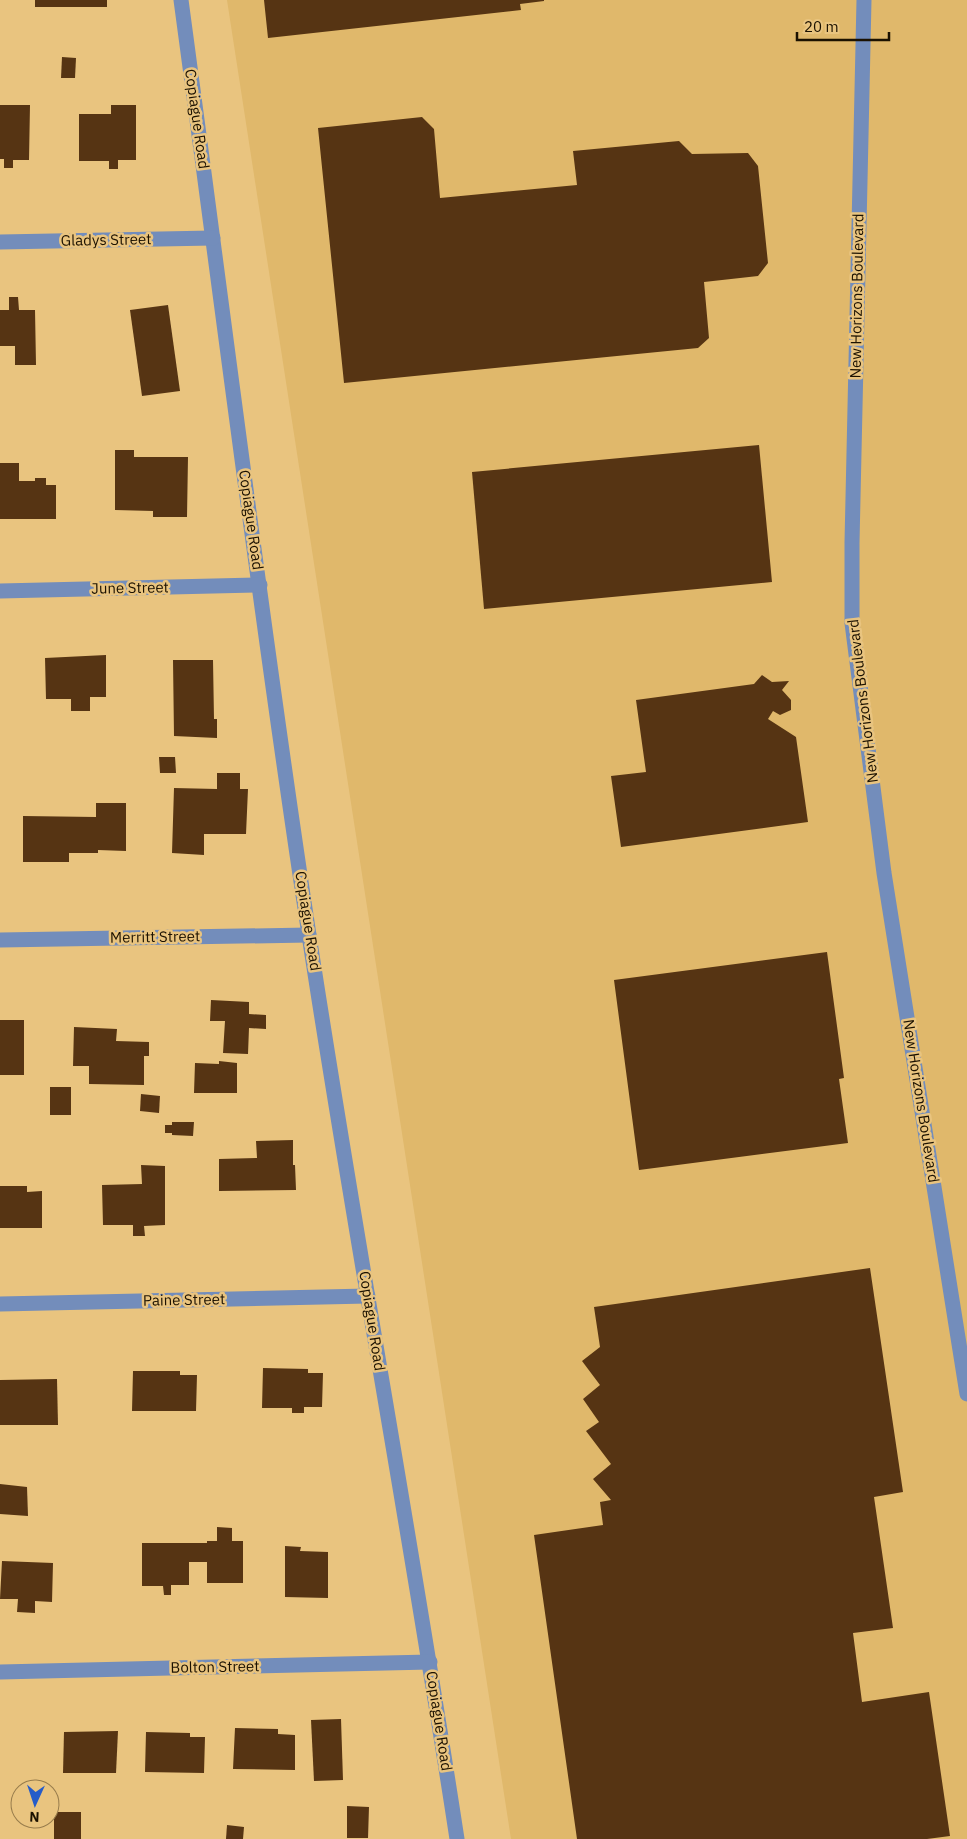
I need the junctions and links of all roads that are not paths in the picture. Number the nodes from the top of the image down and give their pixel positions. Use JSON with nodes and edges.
{"nodes":[{"id":1,"x":181,"y":0,"type":"edge"},
{"id":2,"x":864,"y":0,"type":"edge"},
{"id":3,"x":213,"y":238,"type":"junction"},
{"id":4,"x":0,"y":242,"type":"edge"},
{"id":5,"x":260,"y":585,"type":"junction"},
{"id":6,"x":0,"y":591,"type":"edge"},
{"id":7,"x":309,"y":935,"type":"junction"},
{"id":8,"x":0,"y":940,"type":"edge"},
{"id":9,"x":368,"y":1296,"type":"junction"},
{"id":10,"x":0,"y":1304,"type":"edge"},
{"id":11,"x":967,"y":1394,"type":"edge"},
{"id":12,"x":430,"y":1662,"type":"junction"},
{"id":13,"x":0,"y":1672,"type":"edge"},
{"id":14,"x":457,"y":1839,"type":"edge"}],
"edges":[{"from":1,"to":3,"type":"street","name":"Copiague Road"},
{"from":2,"to":11,"type":"street","name":"New Horizons Boulevard"},
{"from":3,"to":4,"type":"street","name":"Gladys Street"},
{"from":3,"to":5,"type":"street","name":"Copiague Road"},
{"from":5,"to":6,"type":"street","name":"June Street"},
{"from":5,"to":7,"type":"street","name":"Copiague Road"},
{"from":7,"to":8,"type":"street","name":"Merritt Street"},
{"from":7,"to":9,"type":"street","name":"Copiague Road"},
{"from":9,"to":10,"type":"street","name":"Paine Street"},
{"from":9,"to":12,"type":"street","name":"Copiague Road"},
{"from":12,"to":13,"type":"street","name":"Bolton Street"},
{"from":12,"to":14,"type":"street","name":"Copiague Road"}]}
